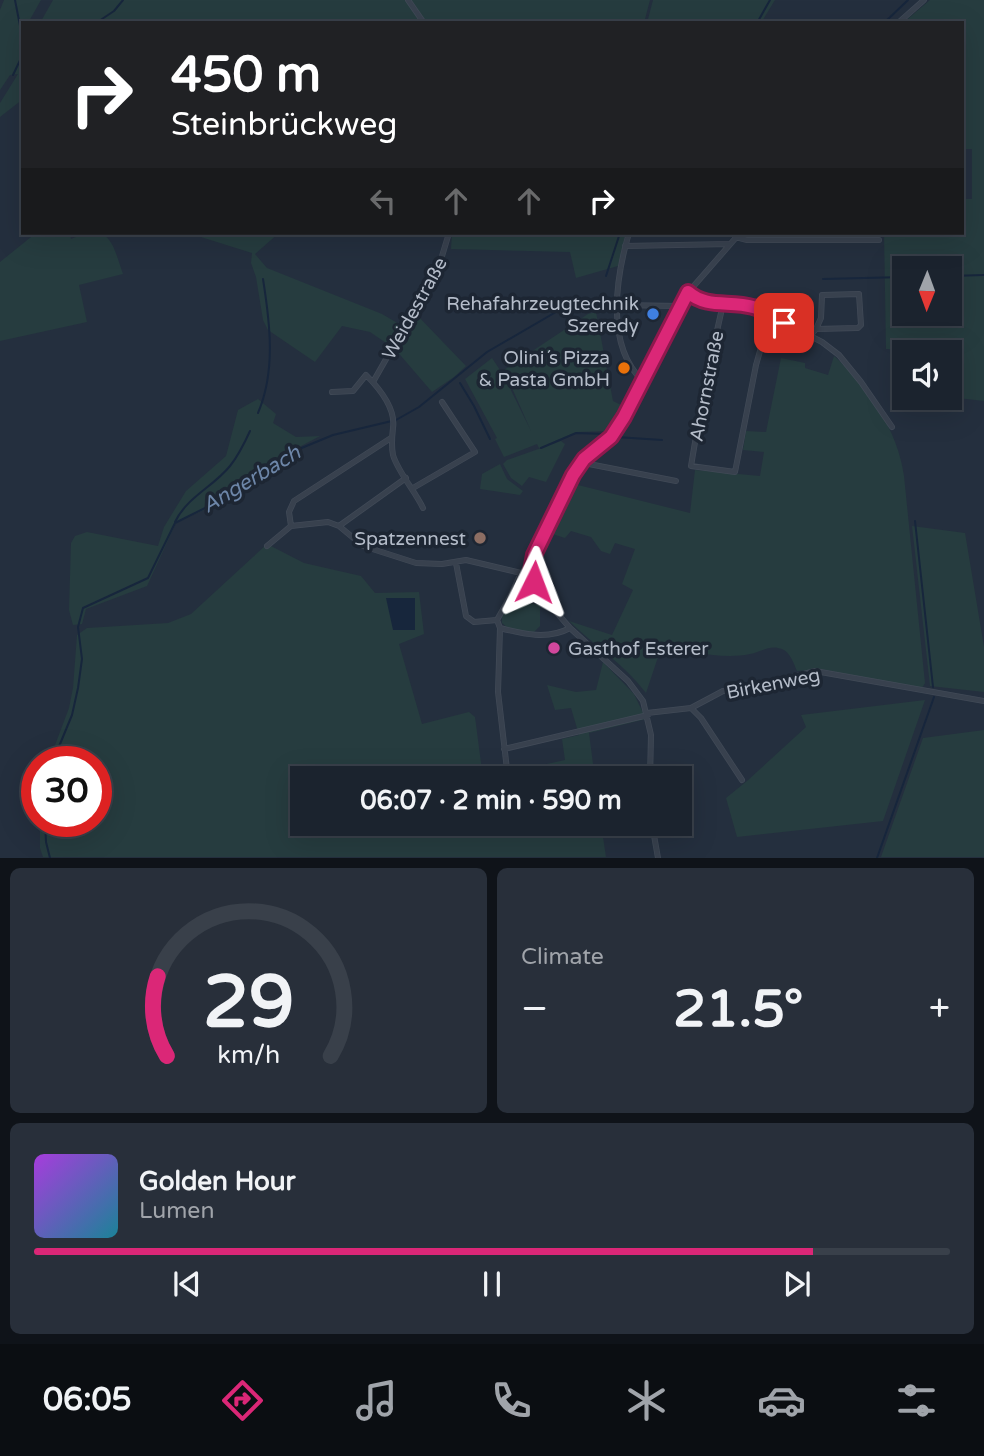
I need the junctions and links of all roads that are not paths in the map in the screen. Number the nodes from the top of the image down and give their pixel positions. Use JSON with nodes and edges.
{"nodes":[{"id":1,"x":408,"y":0,"type":"edge"},
{"id":2,"x":924,"y":0,"type":"edge"},
{"id":3,"x":423,"y":21,"type":"edge"},
{"id":4,"x":900,"y":21,"type":"edge"},
{"id":5,"x":448,"y":235,"type":"edge"},
{"id":6,"x":628,"y":235,"type":"edge"},
{"id":7,"x":738,"y":235,"type":"edge"},
{"id":8,"x":879,"y":240,"type":"dead end"},
{"id":9,"x":730,"y":244,"type":"junction"},
{"id":10,"x":625,"y":246,"type":"junction"},
{"id":11,"x":688,"y":292,"type":"junction"},
{"id":12,"x":723,"y":304,"type":"junction"},
{"id":13,"x":617,"y":305,"type":"junction"},
{"id":14,"x":679,"y":306,"type":"junction"},
{"id":15,"x":770,"y":316,"type":"junction"},
{"id":16,"x":816,"y":329,"type":"junction"},
{"id":17,"x":810,"y":336,"type":"junction"},
{"id":18,"x":643,"y":381,"type":"junction"},
{"id":19,"x":373,"y":382,"type":"junction"},
{"id":20,"x":332,"y":392,"type":"dead end"},
{"id":21,"x":442,"y":402,"type":"dead end"},
{"id":22,"x":892,"y":427,"type":"dead end"},
{"id":23,"x":391,"y":438,"type":"junction"},
{"id":24,"x":584,"y":459,"type":"junction"},
{"id":25,"x":406,"y":478,"type":"junction"},
{"id":26,"x":676,"y":481,"type":"dead end"},
{"id":27,"x":414,"y":488,"type":"junction"},
{"id":28,"x":423,"y":508,"type":"dead end"},
{"id":29,"x":291,"y":526,"type":"junction"},
{"id":30,"x":339,"y":526,"type":"junction"},
{"id":31,"x":267,"y":546,"type":"dead end"},
{"id":32,"x":456,"y":563,"type":"junction"},
{"id":33,"x":531,"y":571,"type":"junction"},
{"id":34,"x":520,"y":573,"type":"junction"},
{"id":35,"x":497,"y":620,"type":"junction"},
{"id":36,"x":500,"y":628,"type":"junction"},
{"id":37,"x":570,"y":628,"type":"junction"},
{"id":38,"x":984,"y":701,"type":"edge"},
{"id":39,"x":691,"y":708,"type":"junction"},
{"id":40,"x":648,"y":714,"type":"junction"},
{"id":41,"x":504,"y":749,"type":"junction"},
{"id":42,"x":506,"y":766,"type":"edge"},
{"id":43,"x":650,"y":766,"type":"edge"},
{"id":44,"x":742,"y":780,"type":"dead end"},
{"id":45,"x":654,"y":836,"type":"edge"},
{"id":46,"x":658,"y":858,"type":"edge"}],
"edges":[{"from":1,"to":3,"type":"street"},
{"from":2,"to":4,"type":"street"},
{"from":5,"to":19,"type":"street","name":"Weidestraße"},
{"from":6,"to":10,"type":"street"},
{"from":7,"to":8,"type":"street"},
{"from":7,"to":9,"type":"street"},
{"from":9,"to":10,"type":"street"},
{"from":9,"to":11,"type":"street"},
{"from":10,"to":13,"type":"street"},
{"from":11,"to":12,"type":"street"},
{"from":11,"to":14,"type":"street"},
{"from":12,"to":15,"type":"street"},
{"from":12,"to":15,"type":"street","name":"Ahornstraße"},
{"from":13,"to":14,"type":"street"},
{"from":13,"to":18,"type":"street"},
{"from":14,"to":18,"type":"street"},
{"from":15,"to":17,"type":"street"},
{"from":16,"to":16,"type":"street"},
{"from":16,"to":17,"type":"street"},
{"from":17,"to":22,"type":"street"},
{"from":18,"to":24,"type":"street"},
{"from":19,"to":20,"type":"street"},
{"from":19,"to":23,"type":"street"},
{"from":21,"to":27,"type":"street"},
{"from":23,"to":25,"type":"street"},
{"from":23,"to":29,"type":"street"},
{"from":24,"to":26,"type":"street"},
{"from":24,"to":33,"type":"street"},
{"from":25,"to":27,"type":"street"},
{"from":25,"to":30,"type":"street"},
{"from":27,"to":28,"type":"street"},
{"from":29,"to":30,"type":"street"},
{"from":29,"to":31,"type":"street"},
{"from":30,"to":32,"type":"street"},
{"from":32,"to":34,"type":"street"},
{"from":32,"to":35,"type":"street"},
{"from":33,"to":34,"type":"street"},
{"from":33,"to":37,"type":"street"},
{"from":34,"to":35,"type":"street"},
{"from":35,"to":36,"type":"street"},
{"from":36,"to":37,"type":"street"},
{"from":36,"to":41,"type":"street"},
{"from":37,"to":40,"type":"street"},
{"from":38,"to":39,"type":"street","name":"Birkenweg"},
{"from":39,"to":40,"type":"street","name":"Birkenweg"},
{"from":39,"to":44,"type":"street"},
{"from":40,"to":41,"type":"street","name":"Birkenweg"},
{"from":40,"to":43,"type":"street"},
{"from":41,"to":42,"type":"street"},
{"from":45,"to":46,"type":"street"}]}
